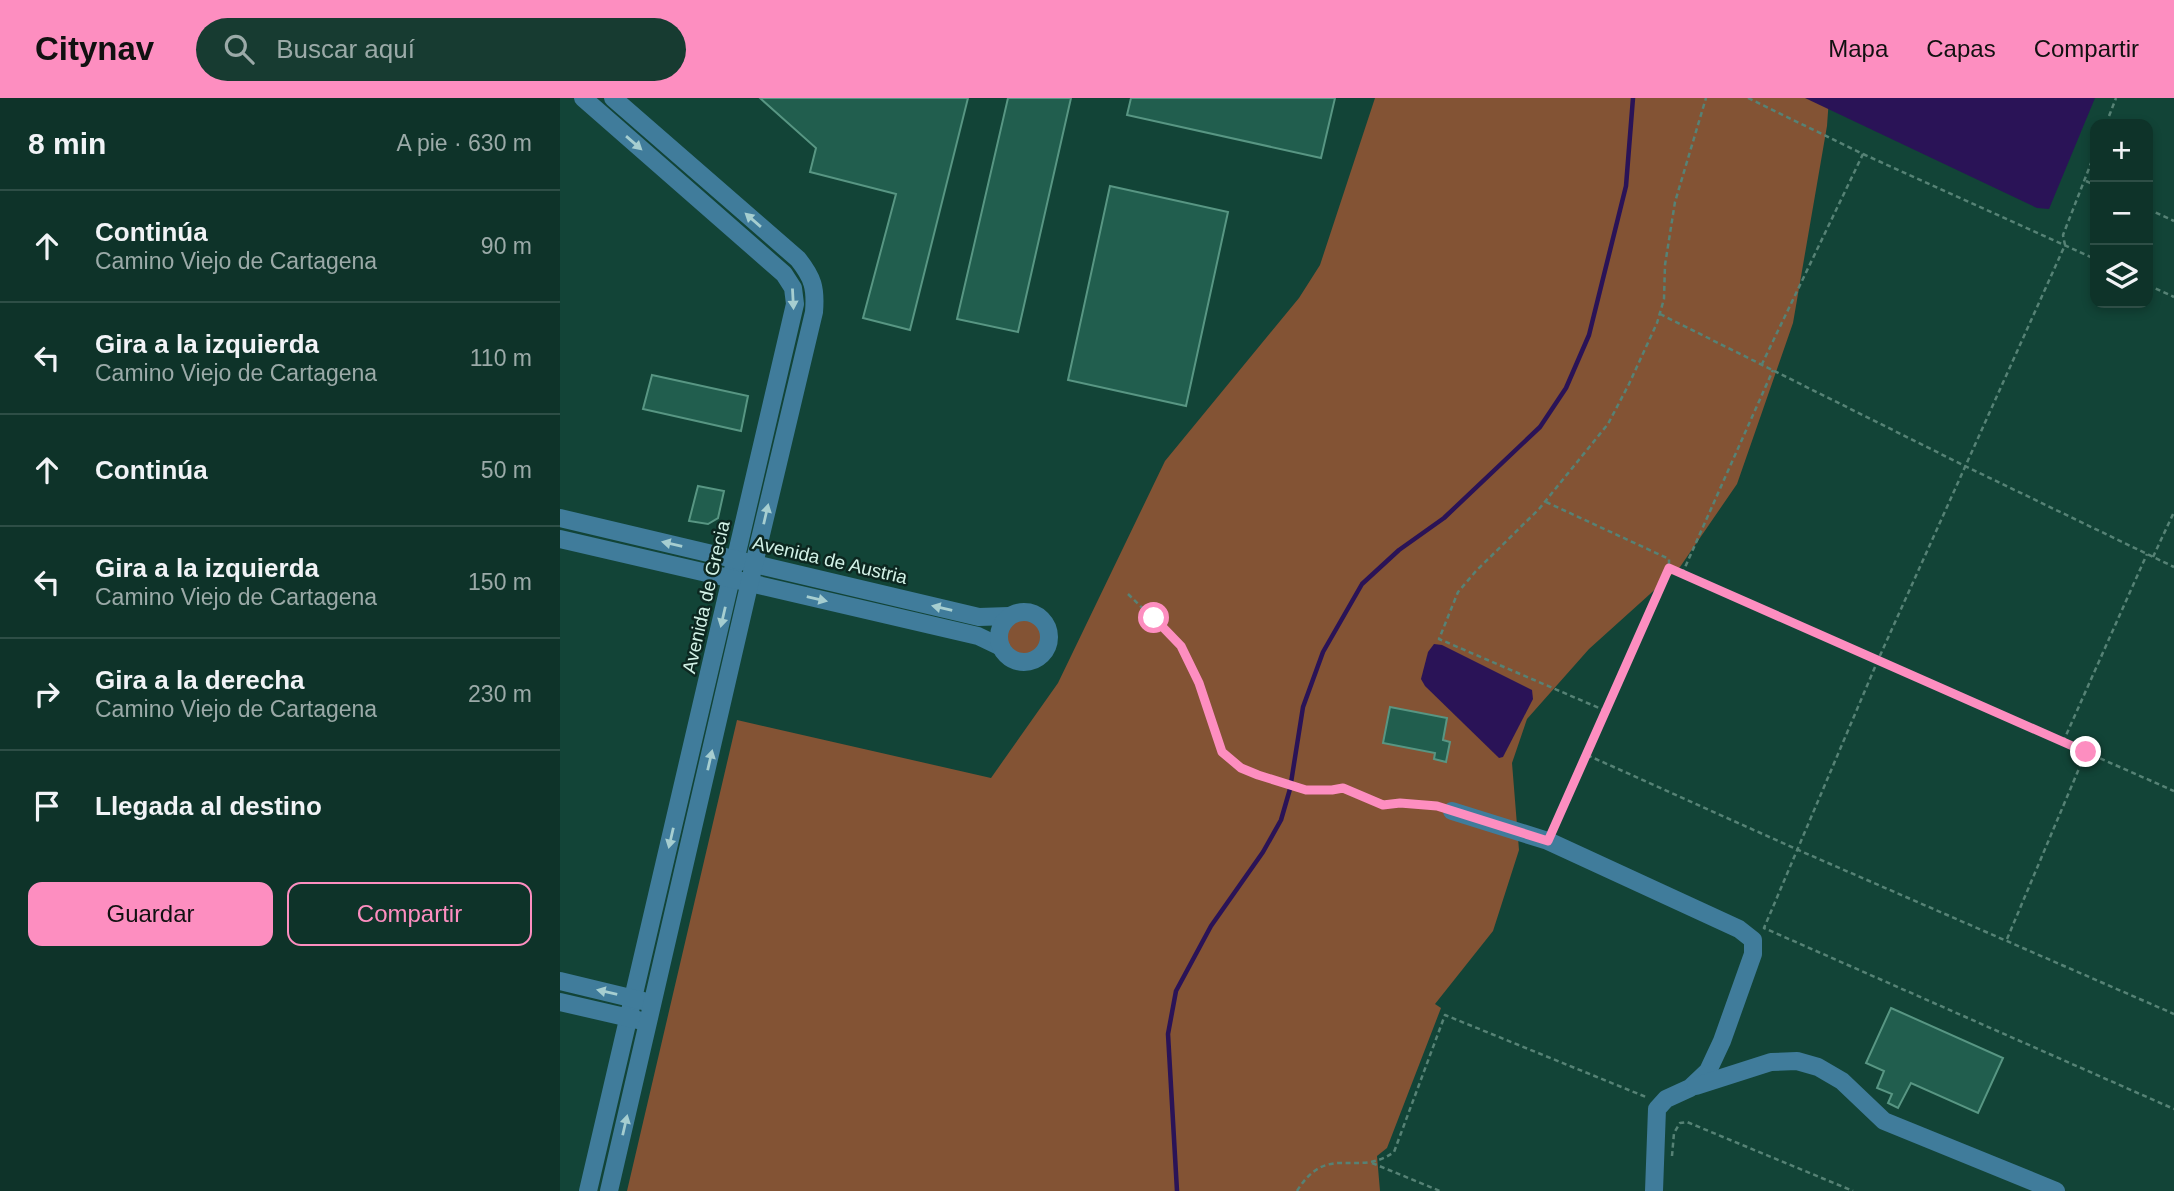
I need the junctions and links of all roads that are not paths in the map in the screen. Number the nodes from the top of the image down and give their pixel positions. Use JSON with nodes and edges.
{"nodes":[{"id":1,"x":583,"y":98,"type":"edge"},
{"id":2,"x":613,"y":98,"type":"edge"},
{"id":3,"x":560,"y":518,"type":"edge"},
{"id":4,"x":560,"y":539,"type":"edge"},
{"id":5,"x":736,"y":559,"type":"junction"},
{"id":6,"x":754,"y":564,"type":"junction"},
{"id":7,"x":732,"y":579,"type":"junction"},
{"id":8,"x":751,"y":583,"type":"junction"},
{"id":9,"x":1009,"y":616,"type":"junction"},
{"id":10,"x":1001,"y":647,"type":"junction"},
{"id":11,"x":1452,"y":811,"type":"road end"},
{"id":12,"x":560,"y":981,"type":"edge"},
{"id":13,"x":634,"y":998,"type":"junction"},
{"id":14,"x":560,"y":1002,"type":"edge"},
{"id":15,"x":653,"y":1003,"type":"junction"},
{"id":16,"x":629,"y":1018,"type":"junction"},
{"id":17,"x":649,"y":1023,"type":"junction"},
{"id":18,"x":1690,"y":1088,"type":"junction"},
{"id":19,"x":588,"y":1191,"type":"edge"},
{"id":20,"x":609,"y":1191,"type":"edge"},
{"id":21,"x":1654,"y":1191,"type":"edge"},
{"id":22,"x":2056,"y":1191,"type":"edge"}],
"edges":[{"from":1,"to":5,"type":"street","name":"Avenida de Grecia","one_way":true},
{"from":6,"to":2,"type":"street","name":"Avenida de Grecia","one_way":true},
{"from":5,"to":3,"type":"street","name":"Avenida de Austria","one_way":true},
{"from":4,"to":7,"type":"street"},
{"from":5,"to":6,"type":"street","name":"Avenida de Austria"},
{"from":5,"to":7,"type":"street","name":"Avenida de Grecia"},
{"from":6,"to":8,"type":"street","name":"Avenida de Grecia"},
{"from":9,"to":6,"type":"street","name":"Avenida de Austria","one_way":true},
{"from":7,"to":8,"type":"street"},
{"from":7,"to":13,"type":"street","name":"Avenida de Grecia","one_way":true},
{"from":8,"to":10,"type":"street","one_way":true},
{"from":15,"to":8,"type":"street","name":"Avenida de Grecia","one_way":true},
{"from":9,"to":10,"type":"street"},
{"from":9,"to":10,"type":"street"},
{"from":11,"to":18,"type":"street"},
{"from":13,"to":12,"type":"street","one_way":true},
{"from":13,"to":15,"type":"street"},
{"from":13,"to":16,"type":"street","name":"Avenida de Grecia"},
{"from":14,"to":16,"type":"street"},
{"from":15,"to":17,"type":"street","name":"Avenida de Grecia"},
{"from":16,"to":17,"type":"street"},
{"from":16,"to":19,"type":"street","name":"Avenida de Grecia"},
{"from":20,"to":17,"type":"street","name":"Avenida de Grecia","one_way":true},
{"from":18,"to":21,"type":"street"},
{"from":18,"to":22,"type":"street"}]}
